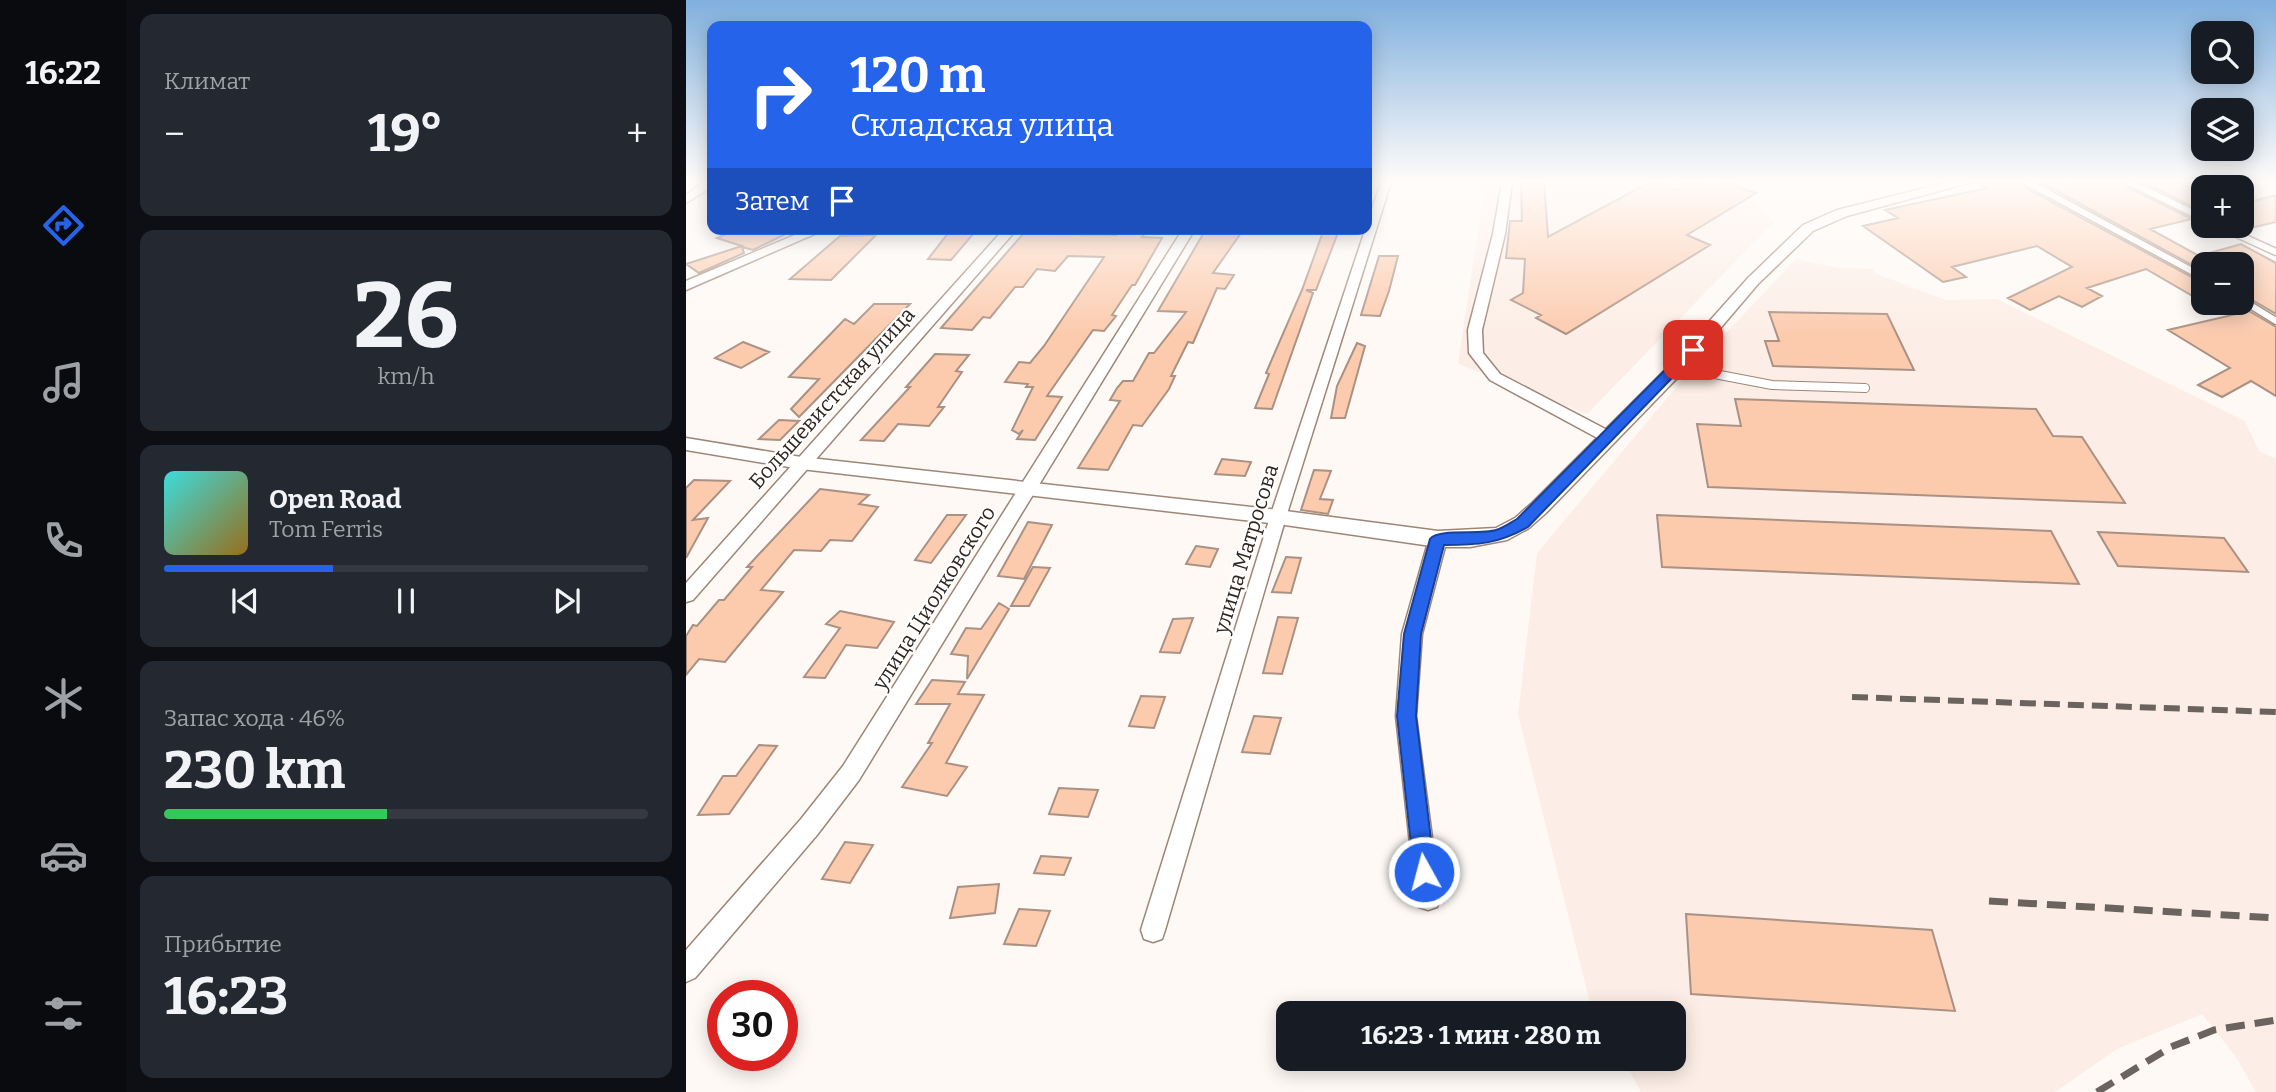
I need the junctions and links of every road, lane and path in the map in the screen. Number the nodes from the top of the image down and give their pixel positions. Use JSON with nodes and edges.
{"nodes":[{"id":1,"x":1499,"y":233,"type":"edge"},
{"id":2,"x":1803,"y":233,"type":"edge"},
{"id":3,"x":2121,"y":233,"type":"edge"},
{"id":4,"x":806,"y":235,"type":"edge"},
{"id":5,"x":1006,"y":235,"type":"edge"},
{"id":6,"x":1185,"y":235,"type":"edge"},
{"id":7,"x":1369,"y":235,"type":"edge"},
{"id":8,"x":2245,"y":238,"type":"edge"},
{"id":9,"x":2276,"y":252,"type":"edge"},
{"id":10,"x":2191,"y":271,"type":"edge"},
{"id":11,"x":686,"y":286,"type":"edge"},
{"id":12,"x":2254,"y":307,"type":"edge"},
{"id":13,"x":2276,"y":321,"type":"edge"},
{"id":14,"x":1678,"y":367,"type":"junction"},
{"id":15,"x":1865,"y":388,"type":"dead end"},
{"id":16,"x":1608,"y":437,"type":"junction"},
{"id":17,"x":686,"y":444,"type":"edge"},
{"id":18,"x":801,"y":463,"type":"junction"},
{"id":19,"x":1029,"y":489,"type":"junction"},
{"id":20,"x":1278,"y":517,"type":"junction"},
{"id":21,"x":1438,"y":539,"type":"junction"},
{"id":22,"x":686,"y":595,"type":"edge"},
{"id":23,"x":1427,"y":898,"type":"dead end"},
{"id":24,"x":1153,"y":930,"type":"dead end"},
{"id":25,"x":686,"y":969,"type":"edge"}],
"edges":[{"from":1,"to":16,"type":"street"},
{"from":2,"to":14,"type":"street"},
{"from":3,"to":10,"type":"lane"},
{"from":4,"to":11,"type":"street"},
{"from":5,"to":18,"type":"street","name":"Большевистская улица"},
{"from":6,"to":19,"type":"street","name":"улица Циолковского"},
{"from":7,"to":20,"type":"street","name":"улица Матросова"},
{"from":8,"to":9,"type":"lane"},
{"from":12,"to":13,"type":"lane"},
{"from":14,"to":15,"type":"lane"},
{"from":14,"to":16,"type":"street"},
{"from":16,"to":21,"type":"street"},
{"from":17,"to":18,"type":"street"},
{"from":18,"to":19,"type":"street"},
{"from":18,"to":22,"type":"street","name":"Большевистская улица"},
{"from":19,"to":20,"type":"street"},
{"from":19,"to":25,"type":"street","name":"улица Циолковского"},
{"from":20,"to":21,"type":"street"},
{"from":20,"to":24,"type":"street","name":"улица Матросова"},
{"from":21,"to":23,"type":"street"}]}
